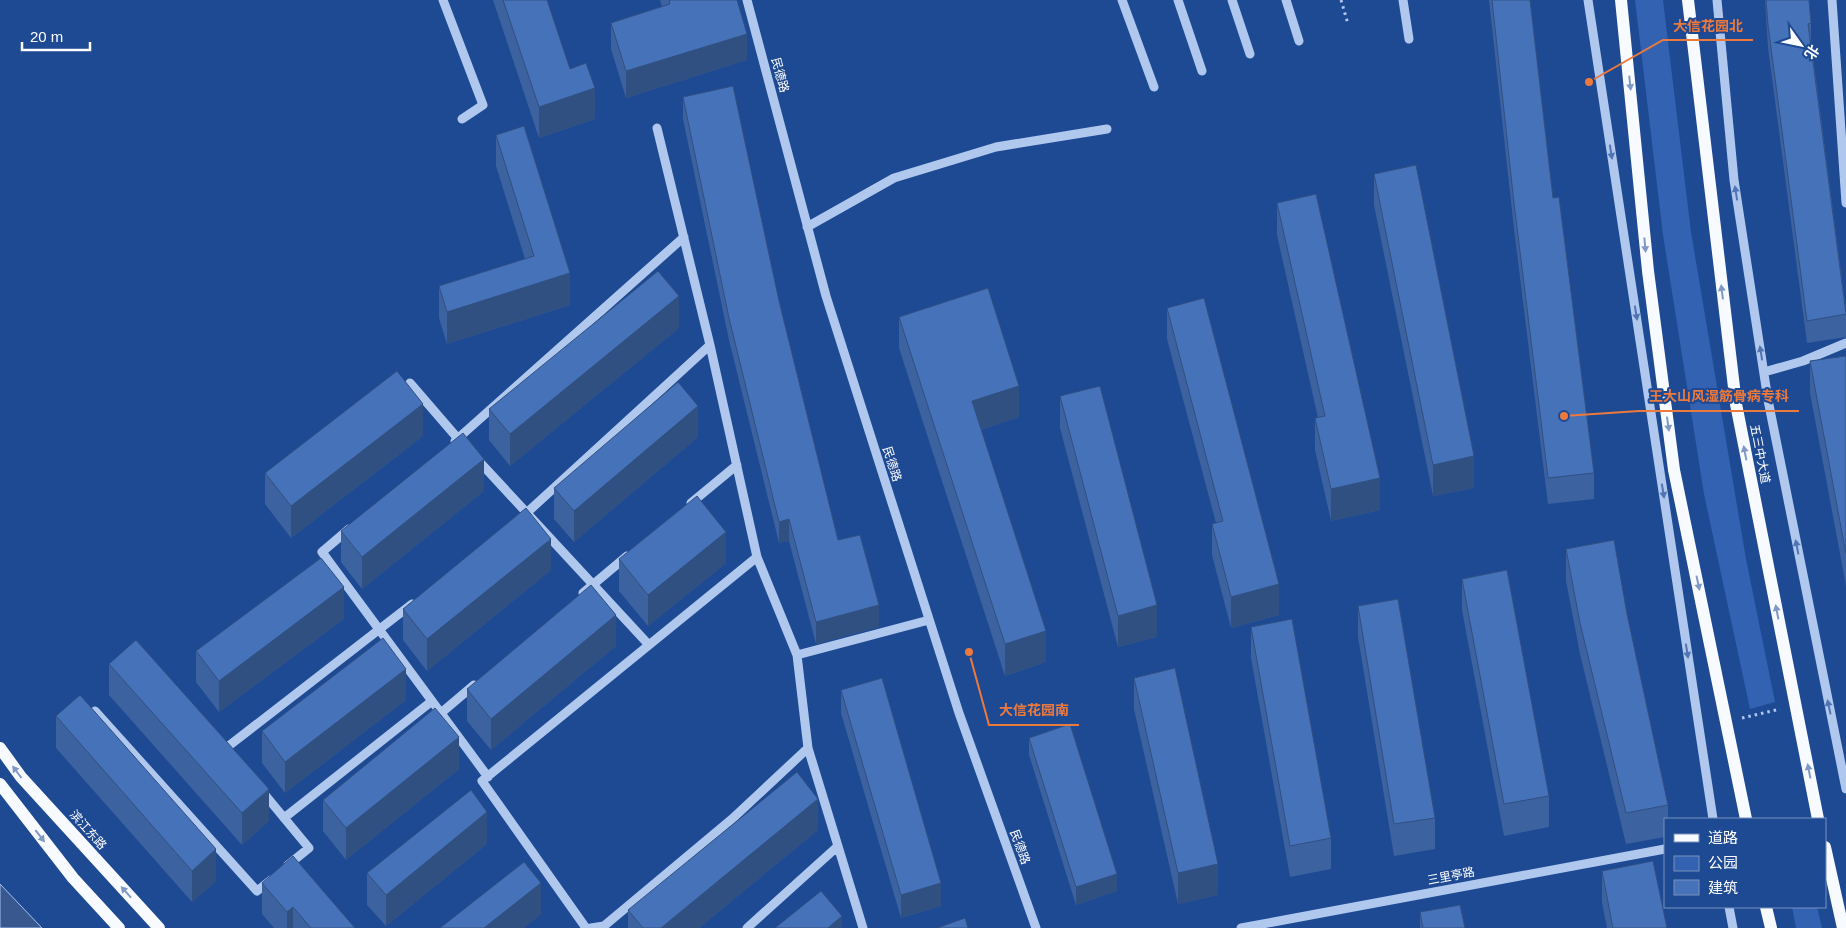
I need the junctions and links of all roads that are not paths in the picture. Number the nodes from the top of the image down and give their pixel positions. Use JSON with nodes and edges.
{"nodes":[{"id":1,"x":443,"y":0,"type":"edge"},
{"id":2,"x":747,"y":0,"type":"edge"},
{"id":3,"x":1122,"y":0,"type":"edge"},
{"id":4,"x":1178,"y":0,"type":"edge"},
{"id":5,"x":1232,"y":0,"type":"edge"},
{"id":6,"x":1286,"y":0,"type":"edge"},
{"id":7,"x":1403,"y":0,"type":"edge"},
{"id":8,"x":1588,"y":0,"type":"edge"},
{"id":9,"x":1622,"y":0,"type":"edge"},
{"id":10,"x":1688,"y":0,"type":"edge"},
{"id":11,"x":1717,"y":0,"type":"edge"},
{"id":12,"x":1832,"y":0,"type":"edge"},
{"id":13,"x":1409,"y":39,"type":"dead end"},
{"id":14,"x":1299,"y":41,"type":"dead end"},
{"id":15,"x":1250,"y":54,"type":"dead end"},
{"id":16,"x":1202,"y":70,"type":"dead end"},
{"id":17,"x":1154,"y":88,"type":"dead end"},
{"id":18,"x":462,"y":119,"type":"dead end"},
{"id":19,"x":657,"y":128,"type":"dead end"},
{"id":20,"x":1106,"y":128,"type":"dead end"},
{"id":21,"x":1846,"y":203,"type":"edge"},
{"id":22,"x":807,"y":228,"type":"junction"},
{"id":23,"x":684,"y":237,"type":"junction"},
{"id":24,"x":1846,"y":343,"type":"edge"},
{"id":25,"x":710,"y":345,"type":"junction"},
{"id":26,"x":1764,"y":372,"type":"junction"},
{"id":27,"x":410,"y":383,"type":"dead end"},
{"id":28,"x":450,"y":445,"type":"edge"},
{"id":29,"x":464,"y":445,"type":"junction"},
{"id":30,"x":737,"y":465,"type":"junction"},
{"id":31,"x":684,"y":509,"type":"edge"},
{"id":32,"x":529,"y":512,"type":"junction"},
{"id":33,"x":359,"y":521,"type":"edge"},
{"id":34,"x":514,"y":524,"type":"edge"},
{"id":35,"x":632,"y":553,"type":"edge"},
{"id":36,"x":757,"y":557,"type":"junction"},
{"id":37,"x":594,"y":584,"type":"junction"},
{"id":38,"x":416,"y":600,"type":"edge"},
{"id":39,"x":572,"y":603,"type":"edge"},
{"id":40,"x":929,"y":620,"type":"junction"},
{"id":41,"x":379,"y":629,"type":"junction"},
{"id":42,"x":649,"y":645,"type":"junction"},
{"id":43,"x":797,"y":655,"type":"junction"},
{"id":44,"x":485,"y":676,"type":"edge"},
{"id":45,"x":432,"y":700,"type":"junction"},
{"id":46,"x":95,"y":711,"type":"edge"},
{"id":47,"x":441,"y":713,"type":"junction"},
{"id":48,"x":220,"y":741,"type":"edge"},
{"id":49,"x":0,"y":748,"type":"edge"},
{"id":50,"x":808,"y":748,"type":"junction"},
{"id":51,"x":488,"y":776,"type":"junction"},
{"id":52,"x":255,"y":782,"type":"edge"},
{"id":53,"x":0,"y":784,"type":"edge"},
{"id":54,"x":1846,"y":789,"type":"edge"},
{"id":55,"x":284,"y":818,"type":"junction"},
{"id":56,"x":1713,"y":818,"type":"edge"},
{"id":57,"x":1746,"y":818,"type":"edge"},
{"id":58,"x":1818,"y":818,"type":"edge"},
{"id":59,"x":838,"y":846,"type":"junction"},
{"id":60,"x":1664,"y":849,"type":"edge"},
{"id":61,"x":1826,"y":852,"type":"edge"},
{"id":62,"x":1729,"y":908,"type":"edge"},
{"id":63,"x":1766,"y":908,"type":"edge"},
{"id":64,"x":119,"y":928,"type":"edge"},
{"id":65,"x":159,"y":928,"type":"edge"},
{"id":66,"x":586,"y":928,"type":"edge"},
{"id":67,"x":591,"y":928,"type":"edge"},
{"id":68,"x":747,"y":928,"type":"edge"},
{"id":69,"x":863,"y":928,"type":"edge"},
{"id":70,"x":1036,"y":928,"type":"edge"},
{"id":71,"x":1241,"y":928,"type":"edge"},
{"id":72,"x":1733,"y":928,"type":"edge"},
{"id":73,"x":1771,"y":928,"type":"edge"},
{"id":74,"x":1843,"y":928,"type":"edge"}],
"edges":[{"from":1,"to":18,"type":"street"},
{"from":2,"to":22,"type":"street","name":"民德路"},
{"from":3,"to":17,"type":"street"},
{"from":4,"to":16,"type":"street"},
{"from":5,"to":15,"type":"street"},
{"from":6,"to":14,"type":"street"},
{"from":7,"to":13,"type":"street"},
{"from":8,"to":56,"type":"street","one_way":true},
{"from":9,"to":57,"type":"main road","one_way":true},
{"from":58,"to":10,"type":"main road","name":"五三中大道","one_way":true},
{"from":26,"to":11,"type":"street","one_way":true},
{"from":12,"to":21,"type":"street"},
{"from":19,"to":23,"type":"street"},
{"from":20,"to":22,"type":"street"},
{"from":22,"to":40,"type":"street","name":"民德路"},
{"from":23,"to":25,"type":"street"},
{"from":23,"to":29,"type":"street"},
{"from":24,"to":26,"type":"street"},
{"from":25,"to":30,"type":"street"},
{"from":25,"to":32,"type":"street"},
{"from":54,"to":26,"type":"street","one_way":true},
{"from":27,"to":29,"type":"street"},
{"from":28,"to":29,"type":"street"},
{"from":29,"to":32,"type":"street"},
{"from":30,"to":31,"type":"street"},
{"from":30,"to":36,"type":"street"},
{"from":32,"to":34,"type":"street"},
{"from":32,"to":37,"type":"street"},
{"from":33,"to":41,"type":"street"},
{"from":35,"to":37,"type":"street"},
{"from":36,"to":42,"type":"street"},
{"from":36,"to":43,"type":"street"},
{"from":37,"to":39,"type":"street"},
{"from":37,"to":42,"type":"street"},
{"from":38,"to":41,"type":"street"},
{"from":40,"to":43,"type":"street"},
{"from":40,"to":70,"type":"street","name":"民德路"},
{"from":41,"to":45,"type":"street"},
{"from":41,"to":48,"type":"street"},
{"from":42,"to":51,"type":"street"},
{"from":43,"to":50,"type":"street"},
{"from":44,"to":47,"type":"street"},
{"from":45,"to":47,"type":"street"},
{"from":45,"to":55,"type":"street"},
{"from":46,"to":55,"type":"street"},
{"from":47,"to":51,"type":"street"},
{"from":65,"to":49,"type":"main road","name":"滨江东路","one_way":true},
{"from":50,"to":59,"type":"street"},
{"from":50,"to":67,"type":"street"},
{"from":51,"to":66,"type":"street"},
{"from":52,"to":55,"type":"street"},
{"from":53,"to":64,"type":"main road","one_way":true},
{"from":59,"to":68,"type":"street"},
{"from":59,"to":69,"type":"street"},
{"from":60,"to":71,"type":"street","name":"三里亭路"},
{"from":61,"to":74,"type":"main road"},
{"from":62,"to":72,"type":"street"},
{"from":63,"to":73,"type":"main road"}]}
